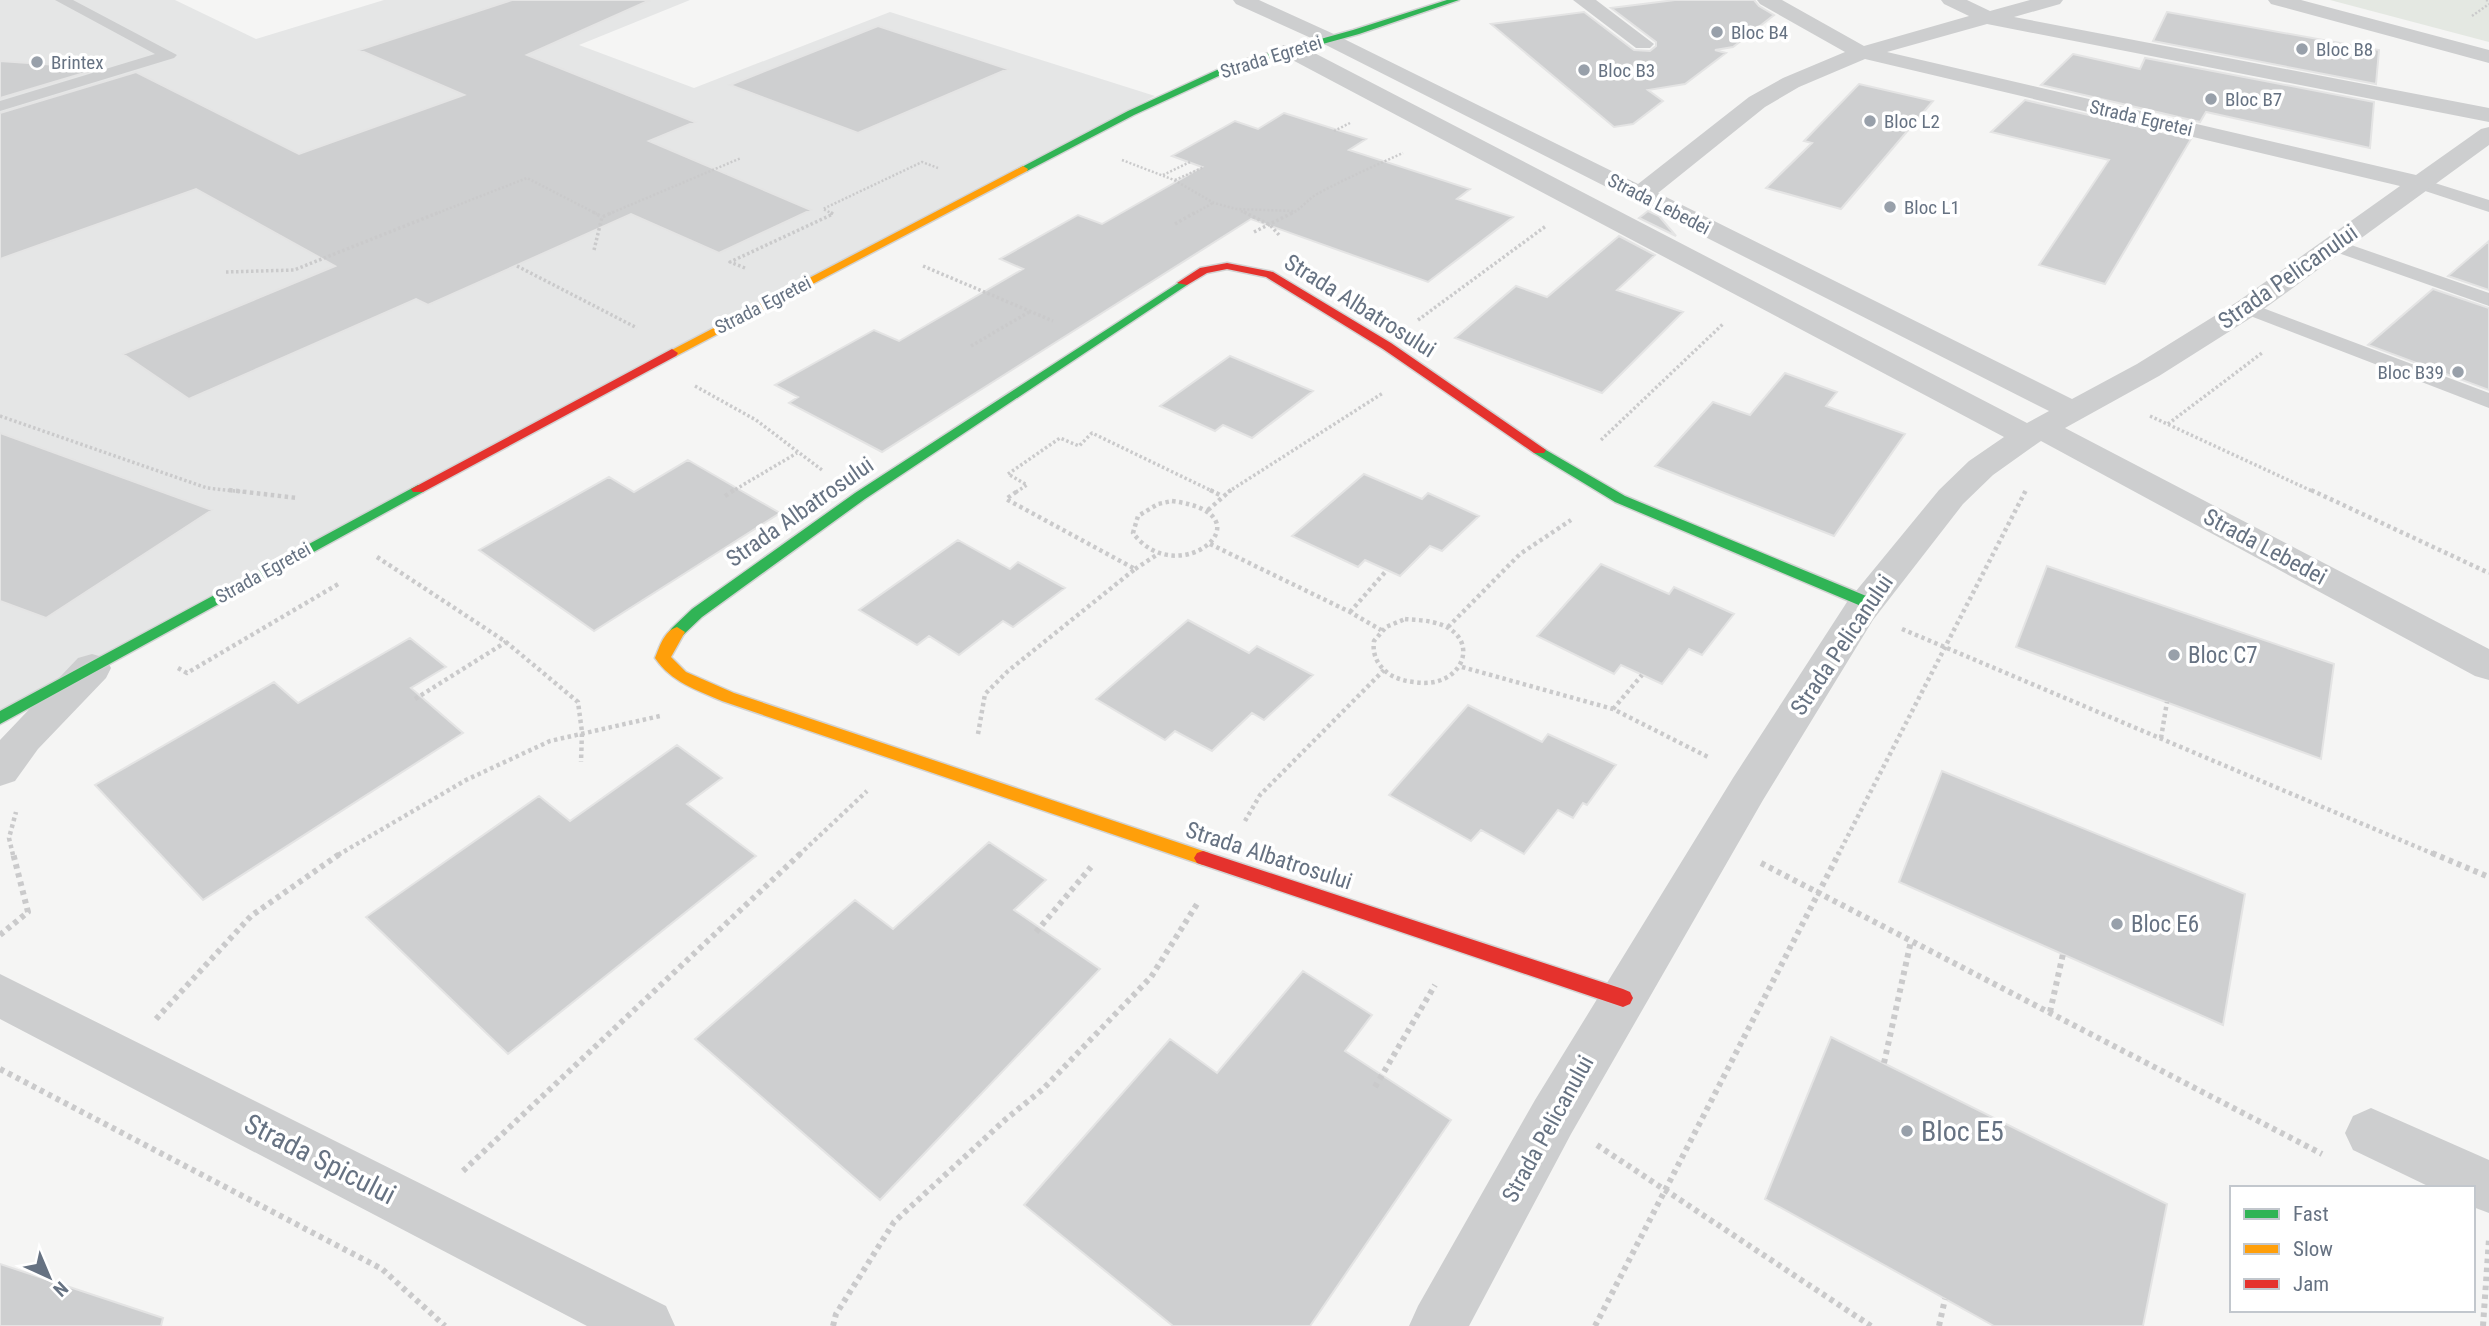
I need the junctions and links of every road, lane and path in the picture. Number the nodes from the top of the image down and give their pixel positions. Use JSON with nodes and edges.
{"nodes":[{"id":1,"x":62,"y":0,"type":"edge"},
{"id":2,"x":1243,"y":0,"type":"edge"},
{"id":3,"x":1455,"y":0,"type":"edge"},
{"id":4,"x":1583,"y":0,"type":"edge"},
{"id":5,"x":1767,"y":0,"type":"edge"},
{"id":6,"x":1951,"y":0,"type":"edge"},
{"id":7,"x":2053,"y":0,"type":"edge"},
{"id":8,"x":2278,"y":0,"type":"edge"},
{"id":9,"x":1989,"y":18,"type":"junction"},
{"id":10,"x":1329,"y":39,"type":"junction"},
{"id":11,"x":1643,"y":44,"type":"dead end"},
{"id":12,"x":1291,"y":50,"type":"junction"},
{"id":13,"x":1860,"y":52,"type":"junction"},
{"id":14,"x":2489,"y":57,"type":"edge"},
{"id":15,"x":0,"y":106,"type":"edge"},
{"id":16,"x":2489,"y":116,"type":"edge"},
{"id":17,"x":1449,"y":133,"type":"junction"},
{"id":18,"x":2489,"y":134,"type":"edge"},
{"id":19,"x":1075,"y":143,"type":"junction"},
{"id":20,"x":741,"y":158,"type":"dead end"},
{"id":21,"x":1190,"y":162,"type":"dead end"},
{"id":22,"x":1204,"y":167,"type":"dead end"},
{"id":23,"x":1162,"y":175,"type":"junction"},
{"id":24,"x":1174,"y":180,"type":"junction"},
{"id":25,"x":2422,"y":184,"type":"junction"},
{"id":26,"x":1640,"y":195,"type":"junction"},
{"id":27,"x":1581,"y":202,"type":"junction"},
{"id":28,"x":1214,"y":203,"type":"junction"},
{"id":29,"x":2489,"y":206,"type":"edge"},
{"id":30,"x":1299,"y":210,"type":"junction"},
{"id":31,"x":602,"y":217,"type":"junction"},
{"id":32,"x":1175,"y":224,"type":"dead end"},
{"id":33,"x":1248,"y":234,"type":"dead end"},
{"id":34,"x":2334,"y":245,"type":"junction"},
{"id":35,"x":878,"y":246,"type":"junction"},
{"id":36,"x":594,"y":250,"type":"dead end"},
{"id":37,"x":517,"y":266,"type":"dead end"},
{"id":38,"x":226,"y":272,"type":"dead end"},
{"id":39,"x":1755,"y":293,"type":"junction"},
{"id":40,"x":2489,"y":300,"type":"edge"},
{"id":41,"x":2247,"y":308,"type":"junction"},
{"id":42,"x":1029,"y":312,"type":"junction"},
{"id":43,"x":1100,"y":338,"type":"junction"},
{"id":44,"x":971,"y":346,"type":"dead end"},
{"id":45,"x":1387,"y":346,"type":"junction"},
{"id":46,"x":679,"y":349,"type":"junction"},
{"id":47,"x":1419,"y":370,"type":"junction"},
{"id":48,"x":695,"y":380,"type":"dead end"},
{"id":49,"x":2105,"y":395,"type":"junction"},
{"id":50,"x":2489,"y":401,"type":"edge"},
{"id":51,"x":2073,"y":411,"type":"junction"},
{"id":52,"x":0,"y":416,"type":"edge"},
{"id":53,"x":2034,"y":432,"type":"junction"},
{"id":54,"x":2078,"y":449,"type":"junction"},
{"id":55,"x":797,"y":453,"type":"junction"},
{"id":56,"x":1569,"y":470,"type":"junction"},
{"id":57,"x":725,"y":496,"type":"dead end"},
{"id":58,"x":860,"y":496,"type":"junction"},
{"id":59,"x":1222,"y":496,"type":"junction"},
{"id":60,"x":297,"y":498,"type":"dead end"},
{"id":61,"x":1620,"y":499,"type":"junction"},
{"id":62,"x":1208,"y":510,"type":"junction"},
{"id":63,"x":338,"y":532,"type":"junction"},
{"id":64,"x":1210,"y":543,"type":"junction"},
{"id":65,"x":392,"y":553,"type":"dead end"},
{"id":66,"x":1158,"y":554,"type":"junction"},
{"id":67,"x":380,"y":560,"type":"junction"},
{"id":68,"x":369,"y":566,"type":"dead end"},
{"id":69,"x":1135,"y":569,"type":"junction"},
{"id":70,"x":1387,"y":570,"type":"dead end"},
{"id":71,"x":2489,"y":573,"type":"edge"},
{"id":72,"x":346,"y":580,"type":"dead end"},
{"id":73,"x":1863,"y":607,"type":"junction"},
{"id":74,"x":1350,"y":612,"type":"junction"},
{"id":75,"x":1448,"y":627,"type":"junction"},
{"id":76,"x":1381,"y":630,"type":"junction"},
{"id":77,"x":506,"y":642,"type":"junction"},
{"id":78,"x":1945,"y":647,"type":"junction"},
{"id":79,"x":169,"y":663,"type":"dead end"},
{"id":80,"x":94,"y":665,"type":"junction"},
{"id":81,"x":2489,"y":666,"type":"edge"},
{"id":82,"x":1462,"y":667,"type":"junction"},
{"id":83,"x":1384,"y":670,"type":"junction"},
{"id":84,"x":1642,"y":675,"type":"dead end"},
{"id":85,"x":728,"y":697,"type":"junction"},
{"id":86,"x":415,"y":699,"type":"dead end"},
{"id":87,"x":2167,"y":702,"type":"dead end"},
{"id":88,"x":1613,"y":709,"type":"junction"},
{"id":89,"x":0,"y":718,"type":"edge"},
{"id":90,"x":582,"y":732,"type":"junction"},
{"id":91,"x":2161,"y":738,"type":"junction"},
{"id":92,"x":903,"y":756,"type":"junction"},
{"id":93,"x":580,"y":762,"type":"dead end"},
{"id":94,"x":971,"y":778,"type":"junction"},
{"id":95,"x":10,"y":785,"type":"edge"},
{"id":96,"x":1748,"y":789,"type":"junction"},
{"id":97,"x":1121,"y":831,"type":"junction"},
{"id":98,"x":1718,"y":842,"type":"junction"},
{"id":99,"x":1221,"y":865,"type":"junction"},
{"id":100,"x":2489,"y":877,"type":"edge"},
{"id":101,"x":1819,"y":893,"type":"junction"},
{"id":102,"x":1036,"y":932,"type":"dead end"},
{"id":103,"x":0,"y":935,"type":"edge"},
{"id":104,"x":1911,"y":941,"type":"junction"},
{"id":105,"x":1460,"y":942,"type":"junction"},
{"id":106,"x":2063,"y":954,"type":"dead end"},
{"id":107,"x":0,"y":995,"type":"edge"},
{"id":108,"x":1623,"y":998,"type":"junction"},
{"id":109,"x":2050,"y":1012,"type":"junction"},
{"id":110,"x":121,"y":1057,"type":"junction"},
{"id":111,"x":1884,"y":1063,"type":"dead end"},
{"id":112,"x":0,"y":1069,"type":"edge"},
{"id":113,"x":1375,"y":1087,"type":"dead end"},
{"id":114,"x":1553,"y":1117,"type":"junction"},
{"id":115,"x":2371,"y":1133,"type":"dead end"},
{"id":116,"x":2327,"y":1157,"type":"dead end"},
{"id":117,"x":2489,"y":1187,"type":"edge"},
{"id":118,"x":1666,"y":1189,"type":"junction"},
{"id":119,"x":421,"y":1211,"type":"junction"},
{"id":120,"x":2489,"y":1238,"type":"edge"},
{"id":121,"x":1945,"y":1299,"type":"dead end"},
{"id":122,"x":636,"y":1324,"type":"edge"},
{"id":123,"x":445,"y":1326,"type":"edge"},
{"id":124,"x":833,"y":1326,"type":"edge"},
{"id":125,"x":1438,"y":1326,"type":"edge"},
{"id":126,"x":1595,"y":1326,"type":"edge"},
{"id":127,"x":1871,"y":1326,"type":"edge"},
{"id":128,"x":1939,"y":1326,"type":"edge"},
{"id":129,"x":2483,"y":1326,"type":"edge"}],
"edges":[{"from":1,"to":15,"type":"lane"},
{"from":2,"to":10,"type":"street","name":"Strada Lebedei"},
{"from":3,"to":10,"type":"street","name":"Strada Egretei"},
{"from":4,"to":11,"type":"street"},
{"from":5,"to":13,"type":"street","name":"Strada Egretei"},
{"from":6,"to":9,"type":"street"},
{"from":7,"to":9,"type":"street"},
{"from":8,"to":14,"type":"street"},
{"from":9,"to":13,"type":"street"},
{"from":9,"to":16,"type":"street"},
{"from":10,"to":12,"type":"street","name":"Strada Egretei"},
{"from":10,"to":26,"type":"street","name":"Strada Lebedei"},
{"from":12,"to":17,"type":"street","name":"Strada Lebedei"},
{"from":12,"to":19,"type":"street","name":"Strada Egretei"},
{"from":13,"to":25,"type":"street","name":"Strada Egretei"},
{"from":13,"to":26,"type":"street"},
{"from":17,"to":27,"type":"street","name":"Strada Lebedei"},
{"from":17,"to":30,"type":"path"},
{"from":18,"to":25,"type":"street","name":"Strada Pelicanului"},
{"from":19,"to":23,"type":"path"},
{"from":19,"to":35,"type":"street","name":"Strada Egretei"},
{"from":20,"to":31,"type":"path"},
{"from":21,"to":23,"type":"path"},
{"from":22,"to":24,"type":"path"},
{"from":23,"to":24,"type":"path"},
{"from":24,"to":28,"type":"path"},
{"from":25,"to":29,"type":"lane"},
{"from":25,"to":34,"type":"street","name":"Strada Pelicanului"},
{"from":26,"to":51,"type":"street","name":"Strada Lebedei"},
{"from":27,"to":39,"type":"street","name":"Strada Lebedei"},
{"from":27,"to":45,"type":"path"},
{"from":28,"to":30,"type":"path"},
{"from":28,"to":32,"type":"path"},
{"from":30,"to":33,"type":"path"},
{"from":31,"to":36,"type":"path"},
{"from":31,"to":38,"type":"path"},
{"from":34,"to":40,"type":"lane"},
{"from":34,"to":41,"type":"street","name":"Strada Pelicanului"},
{"from":35,"to":42,"type":"path"},
{"from":35,"to":46,"type":"street","name":"Strada Egretei"},
{"from":37,"to":46,"type":"path"},
{"from":39,"to":53,"type":"street","name":"Strada Lebedei"},
{"from":39,"to":56,"type":"path"},
{"from":41,"to":49,"type":"street","name":"Strada Pelicanului"},
{"from":41,"to":50,"type":"lane"},
{"from":42,"to":43,"type":"path"},
{"from":42,"to":44,"type":"path"},
{"from":43,"to":45,"type":"street","name":"Strada Albatrosului"},
{"from":43,"to":58,"type":"street","name":"Strada Albatrosului"},
{"from":45,"to":47,"type":"street","name":"Strada Albatrosului"},
{"from":46,"to":63,"type":"street","name":"Strada Egretei"},
{"from":47,"to":56,"type":"street","name":"Strada Albatrosului"},
{"from":47,"to":59,"type":"path"},
{"from":48,"to":55,"type":"path"},
{"from":49,"to":51,"type":"street","name":"Strada Pelicanului"},
{"from":49,"to":71,"type":"path"},
{"from":51,"to":53,"type":"street","name":"Strada Pelicanului"},
{"from":52,"to":60,"type":"path"},
{"from":53,"to":54,"type":"street","name":"Strada Lebedei"},
{"from":53,"to":73,"type":"street","name":"Strada Pelicanului"},
{"from":54,"to":78,"type":"path"},
{"from":54,"to":81,"type":"street","name":"Strada Lebedei"},
{"from":55,"to":57,"type":"path"},
{"from":55,"to":58,"type":"path"},
{"from":56,"to":61,"type":"street","name":"Strada Albatrosului"},
{"from":58,"to":85,"type":"street","name":"Strada Albatrosului"},
{"from":59,"to":62,"type":"path"},
{"from":59,"to":69,"type":"path"},
{"from":61,"to":73,"type":"street","name":"Strada Albatrosului"},
{"from":61,"to":75,"type":"path"},
{"from":62,"to":64,"type":"path"},
{"from":62,"to":66,"type":"path"},
{"from":63,"to":67,"type":"path"},
{"from":63,"to":80,"type":"street","name":"Strada Egretei"},
{"from":64,"to":66,"type":"path"},
{"from":64,"to":74,"type":"path"},
{"from":65,"to":67,"type":"path"},
{"from":66,"to":69,"type":"path"},
{"from":67,"to":68,"type":"path"},
{"from":67,"to":77,"type":"path"},
{"from":69,"to":94,"type":"path"},
{"from":70,"to":74,"type":"path"},
{"from":72,"to":79,"type":"path"},
{"from":73,"to":78,"type":"path"},
{"from":73,"to":96,"type":"street","name":"Strada Pelicanului"},
{"from":74,"to":76,"type":"path"},
{"from":75,"to":76,"type":"path"},
{"from":75,"to":82,"type":"path"},
{"from":76,"to":83,"type":"path"},
{"from":77,"to":86,"type":"path"},
{"from":77,"to":90,"type":"path"},
{"from":78,"to":91,"type":"path"},
{"from":78,"to":101,"type":"path"},
{"from":80,"to":89,"type":"street","name":"Strada Egretei"},
{"from":80,"to":95,"type":"street","name":"Strada Egretei"},
{"from":82,"to":83,"type":"path"},
{"from":82,"to":88,"type":"path"},
{"from":83,"to":99,"type":"path"},
{"from":84,"to":88,"type":"path"},
{"from":85,"to":90,"type":"path"},
{"from":85,"to":92,"type":"street","name":"Strada Albatrosului"},
{"from":87,"to":91,"type":"path"},
{"from":88,"to":96,"type":"path"},
{"from":90,"to":93,"type":"path"},
{"from":90,"to":110,"type":"path"},
{"from":91,"to":100,"type":"path"},
{"from":92,"to":94,"type":"street","name":"Strada Albatrosului"},
{"from":92,"to":119,"type":"path"},
{"from":94,"to":97,"type":"street","name":"Strada Albatrosului"},
{"from":95,"to":103,"type":"path"},
{"from":96,"to":98,"type":"street","name":"Strada Pelicanului"},
{"from":97,"to":99,"type":"street","name":"Strada Albatrosului"},
{"from":97,"to":102,"type":"path"},
{"from":98,"to":101,"type":"path"},
{"from":98,"to":108,"type":"street","name":"Strada Pelicanului"},
{"from":99,"to":105,"type":"street","name":"Strada Albatrosului"},
{"from":99,"to":124,"type":"path"},
{"from":101,"to":104,"type":"path"},
{"from":101,"to":118,"type":"path"},
{"from":104,"to":109,"type":"path"},
{"from":104,"to":111,"type":"path"},
{"from":105,"to":108,"type":"street","name":"Strada Albatrosului"},
{"from":105,"to":113,"type":"path"},
{"from":106,"to":109,"type":"path"},
{"from":107,"to":110,"type":"street","name":"Strada Spicului"},
{"from":108,"to":114,"type":"street","name":"Strada Pelicanului"},
{"from":109,"to":116,"type":"path"},
{"from":110,"to":119,"type":"street","name":"Strada Spicului"},
{"from":112,"to":123,"type":"path"},
{"from":114,"to":118,"type":"path"},
{"from":114,"to":125,"type":"street","name":"Strada Pelicanului"},
{"from":115,"to":117,"type":"street"},
{"from":118,"to":126,"type":"path"},
{"from":118,"to":127,"type":"path"},
{"from":119,"to":122,"type":"street","name":"Strada Spicului"},
{"from":120,"to":129,"type":"path"},
{"from":121,"to":128,"type":"path"}]}
